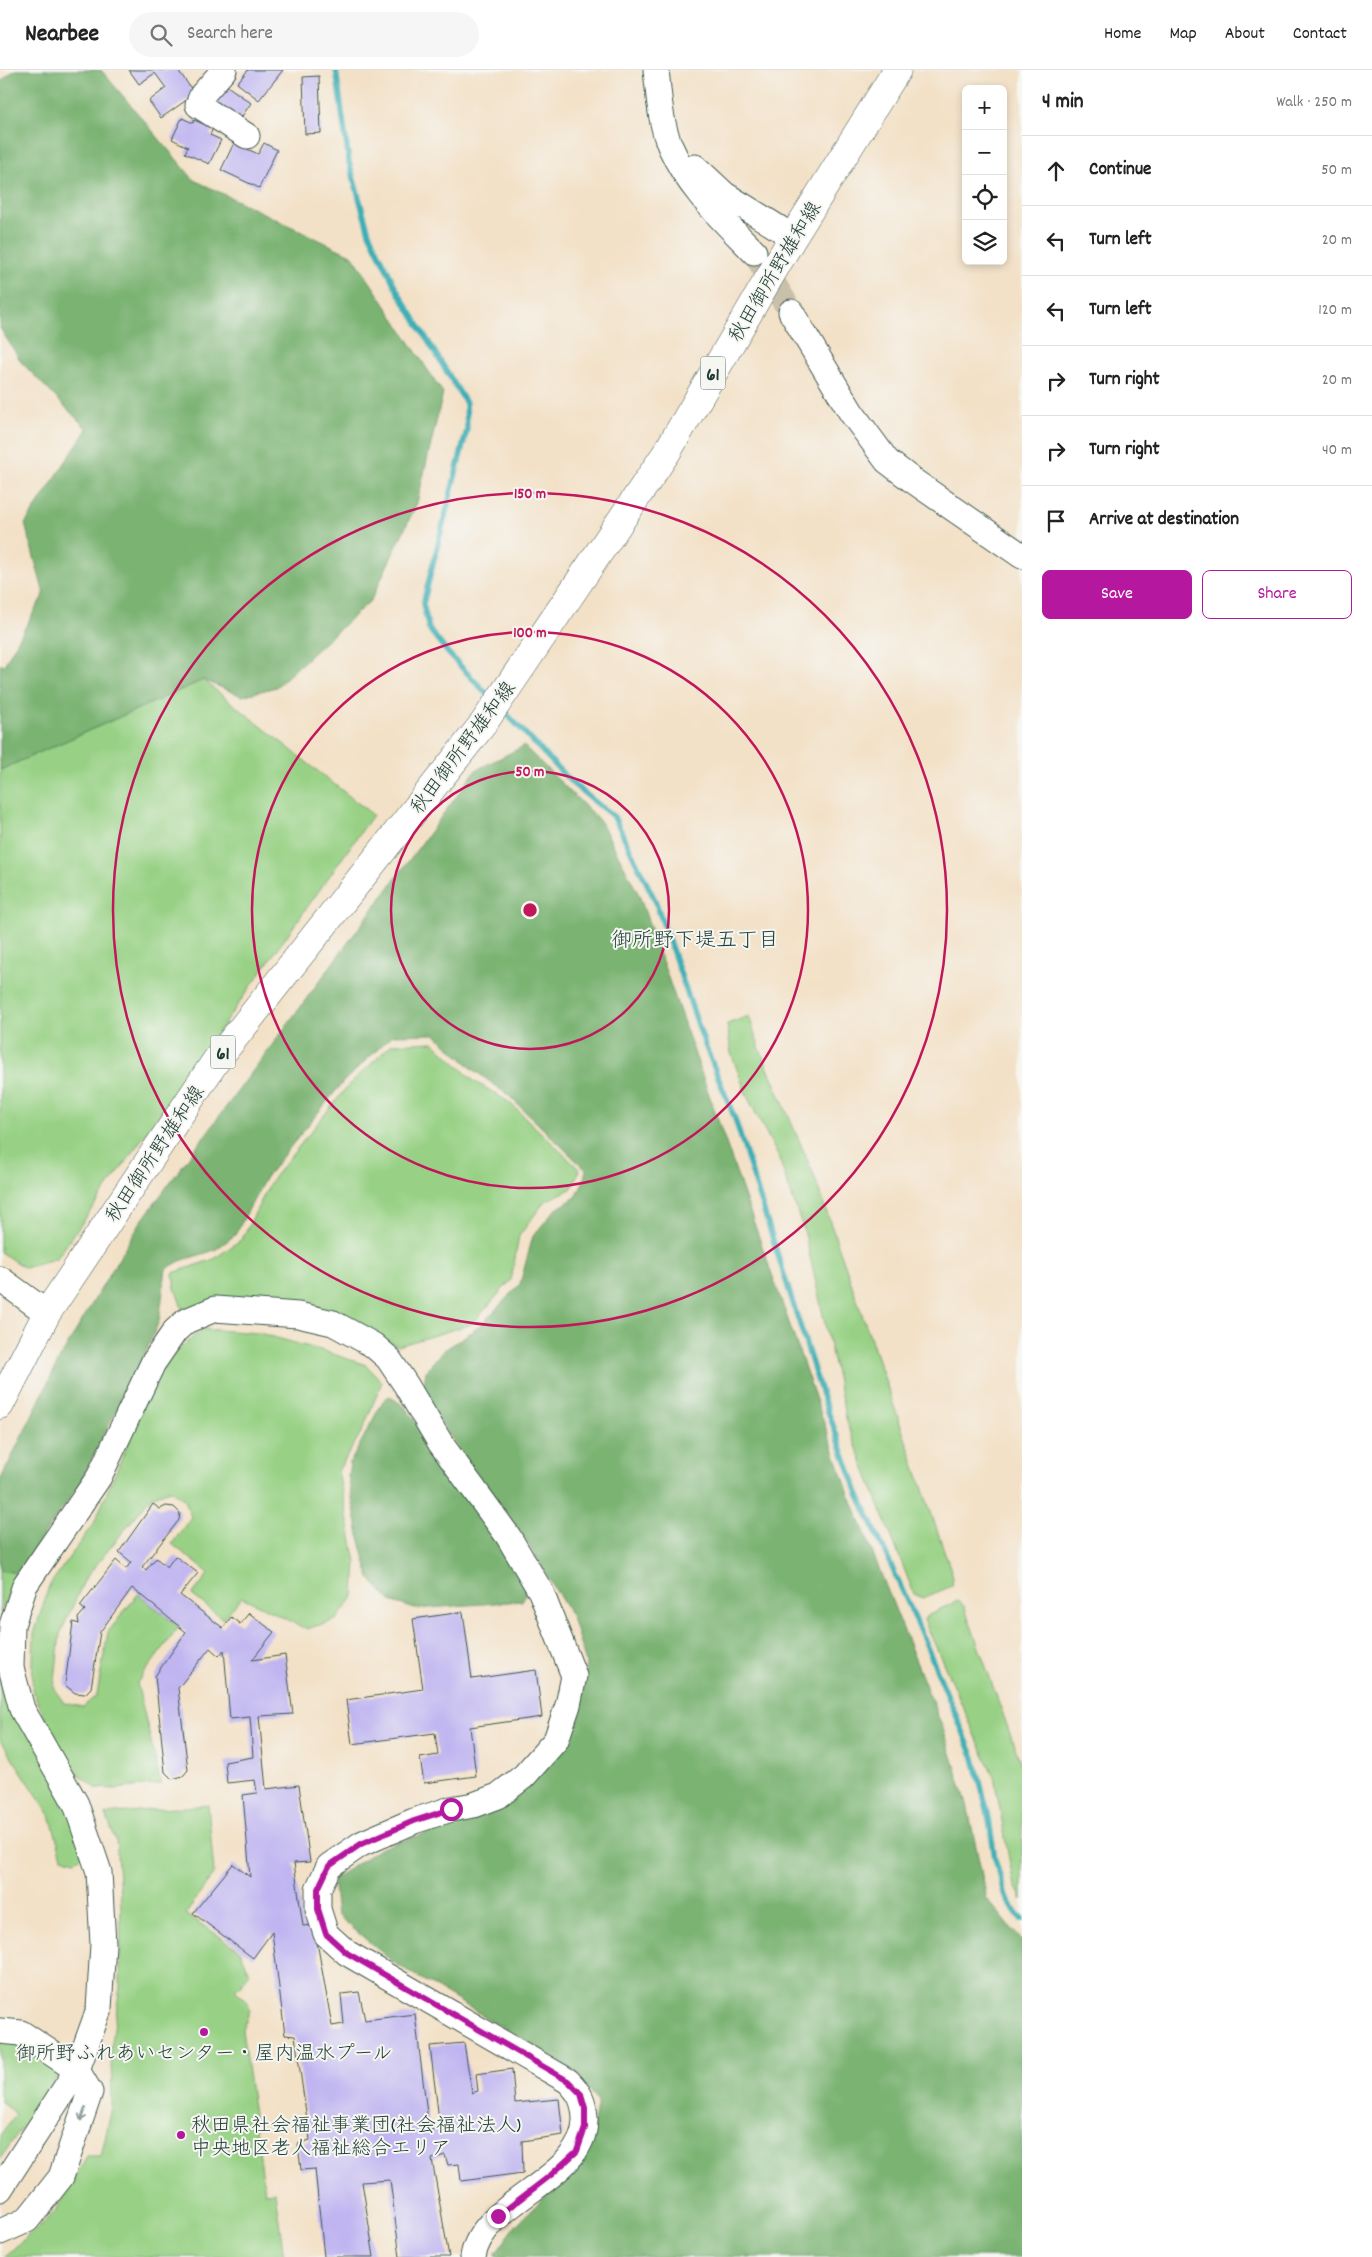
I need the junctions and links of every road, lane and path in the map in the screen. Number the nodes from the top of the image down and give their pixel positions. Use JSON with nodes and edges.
{"nodes":[{"id":1,"x":224,"y":70,"type":"edge"},
{"id":2,"x":656,"y":70,"type":"edge"},
{"id":3,"x":897,"y":70,"type":"edge"},
{"id":4,"x":247,"y":136,"type":"dead end"},
{"id":5,"x":670,"y":146,"type":"junction"},
{"id":6,"x":793,"y":237,"type":"junction"},
{"id":7,"x":754,"y":252,"type":"tunnel mouth"},
{"id":8,"x":791,"y":312,"type":"tunnel mouth"},
{"id":9,"x":1022,"y":556,"type":"edge"},
{"id":10,"x":0,"y":1279,"type":"edge"},
{"id":11,"x":47,"y":1313,"type":"junction"},
{"id":12,"x":0,"y":1405,"type":"edge"},
{"id":13,"x":0,"y":2031,"type":"edge"},
{"id":14,"x":77,"y":2070,"type":"junction"},
{"id":15,"x":0,"y":2189,"type":"edge"},
{"id":16,"x":0,"y":2232,"type":"edge"},
{"id":17,"x":473,"y":2257,"type":"edge"}],
"edges":[{"from":1,"to":4,"type":"street"},
{"from":2,"to":5,"type":"street"},
{"from":3,"to":6,"type":"main road","name":"秋田御所野雄和線","number":"61"},
{"from":5,"to":6,"type":"street"},
{"from":5,"to":7,"type":"street"},
{"from":6,"to":11,"type":"main road","name":"秋田御所野雄和線","number":"61"},
{"from":8,"to":9,"type":"street"},
{"from":10,"to":11,"type":"street"},
{"from":11,"to":12,"type":"main road","name":"秋田御所野雄和線","number":"61"},
{"from":13,"to":14,"type":"street"},
{"from":14,"to":15,"type":"street"},
{"from":14,"to":16,"type":"street","one_way":true},
{"from":14,"to":17,"type":"street"}]}
